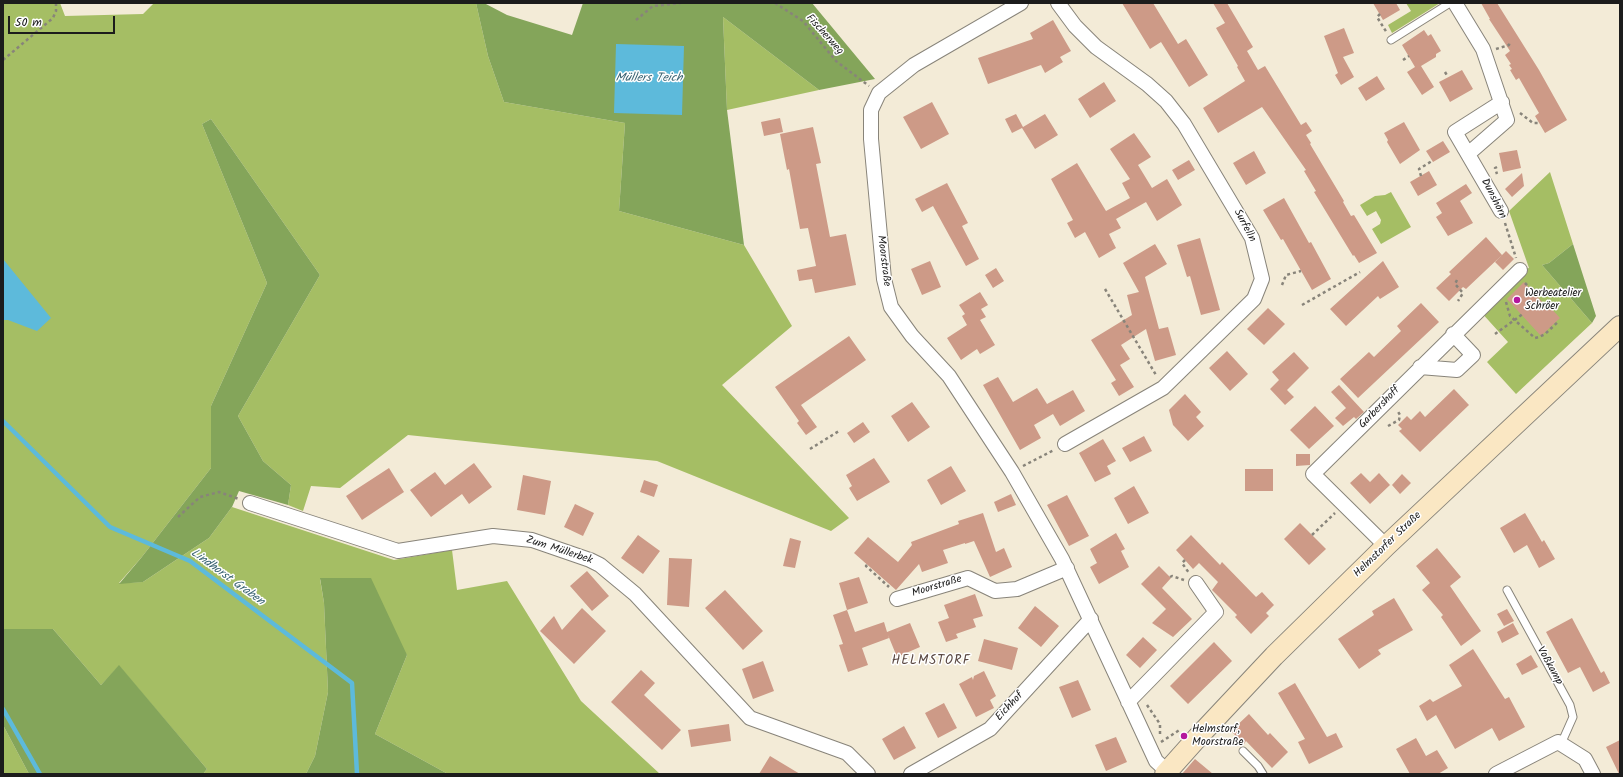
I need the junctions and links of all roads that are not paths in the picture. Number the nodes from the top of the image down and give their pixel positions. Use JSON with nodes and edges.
{"nodes":[{"id":1,"x":1021,"y":3,"type":"edge"},
{"id":2,"x":1058,"y":3,"type":"edge"},
{"id":3,"x":1450,"y":3,"type":"edge"},
{"id":4,"x":1455,"y":3,"type":"edge"},
{"id":5,"x":1391,"y":40,"type":"road end"},
{"id":6,"x":1502,"y":102,"type":"junction"},
{"id":7,"x":1468,"y":154,"type":"junction"},
{"id":8,"x":1501,"y":211,"type":"road end"},
{"id":9,"x":1520,"y":277,"type":"road end"},
{"id":10,"x":1620,"y":326,"type":"edge"},
{"id":11,"x":1454,"y":334,"type":"junction"},
{"id":12,"x":1420,"y":367,"type":"junction"},
{"id":13,"x":1065,"y":444,"type":"road end"},
{"id":14,"x":250,"y":503,"type":"road end"},
{"id":15,"x":1386,"y":546,"type":"junction"},
{"id":16,"x":1067,"y":568,"type":"junction"},
{"id":17,"x":1196,"y":583,"type":"dead end"},
{"id":18,"x":1507,"y":590,"type":"dead end"},
{"id":19,"x":897,"y":599,"type":"dead end"},
{"id":20,"x":1091,"y":619,"type":"junction"},
{"id":21,"x":1128,"y":702,"type":"junction"},
{"id":22,"x":1561,"y":744,"type":"junction"},
{"id":23,"x":1243,"y":751,"type":"dead end"},
{"id":24,"x":1166,"y":773,"type":"edge"},
{"id":25,"x":868,"y":774,"type":"edge"},
{"id":26,"x":911,"y":774,"type":"edge"},
{"id":27,"x":1263,"y":774,"type":"edge"},
{"id":28,"x":1496,"y":774,"type":"edge"},
{"id":29,"x":1593,"y":774,"type":"edge"}],
"edges":[{"from":1,"to":16,"type":"street","name":"Moorstraße"},
{"from":2,"to":13,"type":"street","name":"Surfelln"},
{"from":3,"to":5,"type":"lane"},
{"from":4,"to":6,"type":"street"},
{"from":6,"to":7,"type":"street"},
{"from":6,"to":7,"type":"street","name":"Dunshörn"},
{"from":7,"to":8,"type":"street","name":"Dunshörn"},
{"from":9,"to":11,"type":"street","name":"Garbershoff"},
{"from":10,"to":15,"type":"main road","name":"Helmstorfer Straße"},
{"from":11,"to":12,"type":"street","name":"Garbershoff"},
{"from":11,"to":12,"type":"street"},
{"from":12,"to":15,"type":"street","name":"Garbershoff"},
{"from":14,"to":25,"type":"street","name":"Zum Müllerbek"},
{"from":15,"to":24,"type":"main road","name":"Helmstorfer Straße"},
{"from":16,"to":19,"type":"street","name":"Moorstraße"},
{"from":16,"to":20,"type":"street","name":"Moorstraße"},
{"from":17,"to":21,"type":"street"},
{"from":18,"to":22,"type":"lane","name":"Voßkamp"},
{"from":20,"to":21,"type":"street","name":"Moorstraße"},
{"from":20,"to":26,"type":"street","name":"Eichhof"},
{"from":21,"to":24,"type":"street","name":"Moorstraße"},
{"from":22,"to":28,"type":"street"},
{"from":22,"to":29,"type":"street"},
{"from":23,"to":27,"type":"lane"}]}
